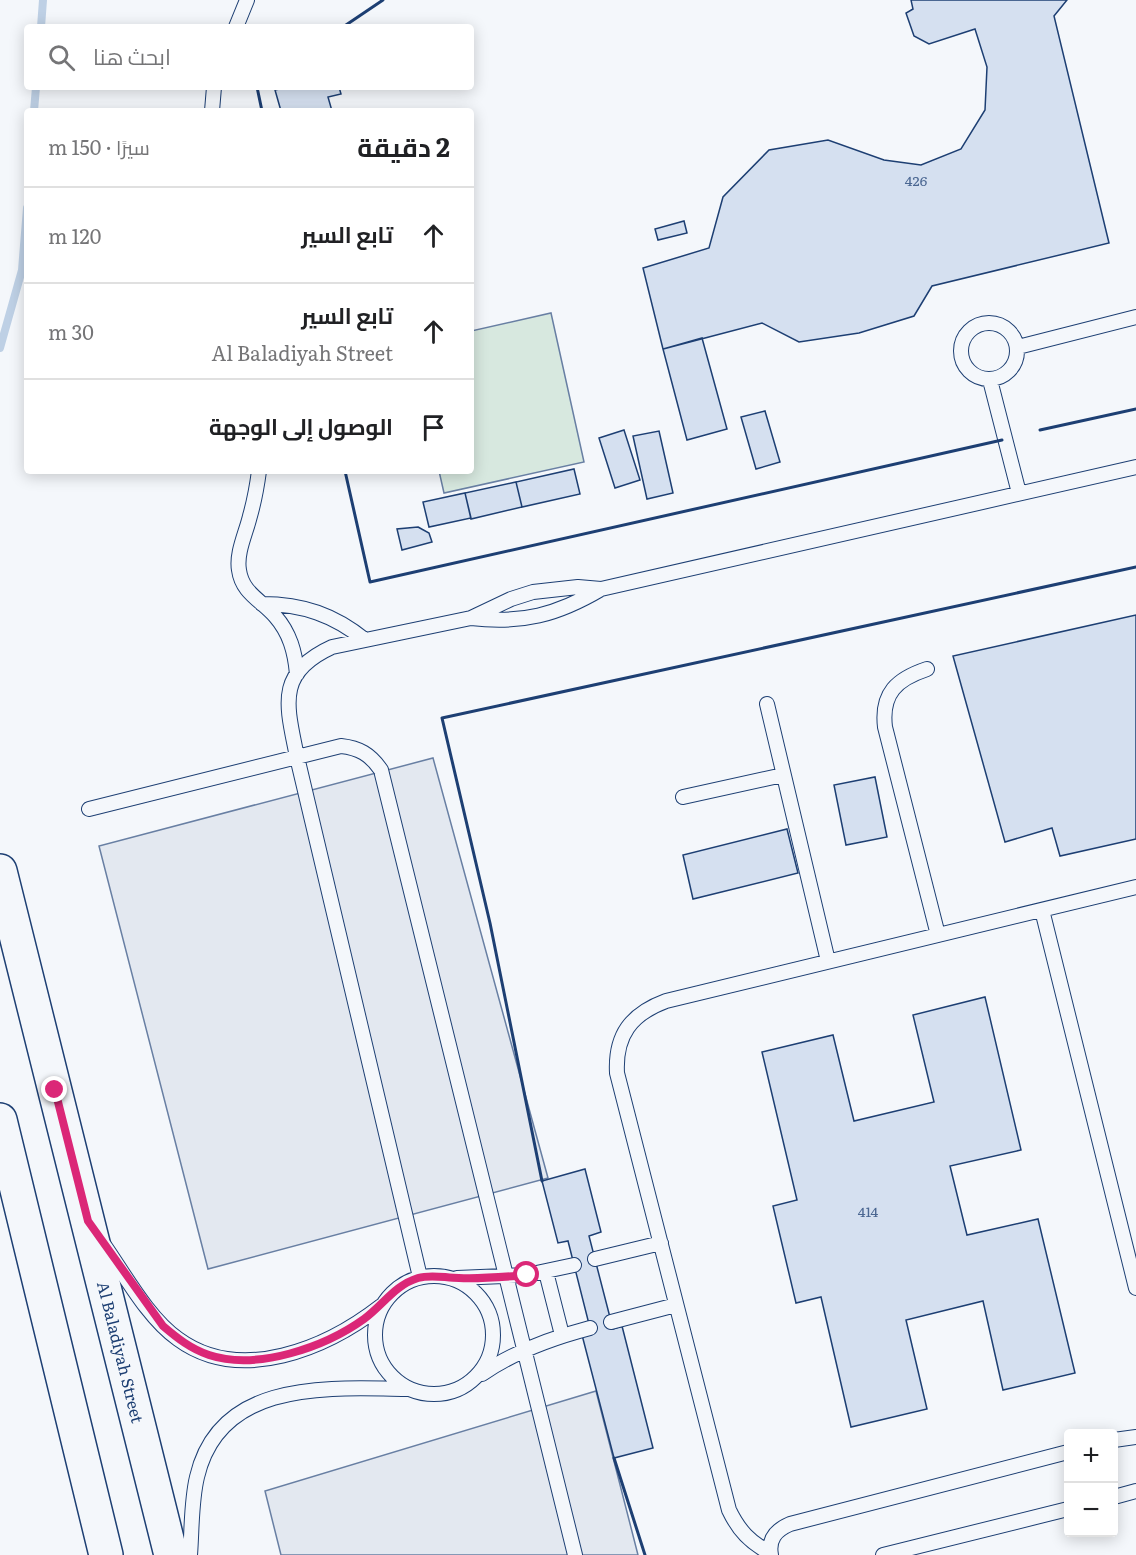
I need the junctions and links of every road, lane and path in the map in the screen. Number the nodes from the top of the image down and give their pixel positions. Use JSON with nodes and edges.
{"nodes":[{"id":1,"x":247,"y":0,"type":"edge"},
{"id":2,"x":237,"y":24,"type":"edge"},
{"id":3,"x":214,"y":90,"type":"edge"},
{"id":4,"x":212,"y":108,"type":"edge"},
{"id":5,"x":1136,"y":317,"type":"edge"},
{"id":6,"x":1018,"y":347,"type":"junction"},
{"id":7,"x":990,"y":380,"type":"junction"},
{"id":8,"x":1136,"y":467,"type":"edge"},
{"id":9,"x":258,"y":474,"type":"edge"},
{"id":10,"x":1019,"y":493,"type":"junction"},
{"id":11,"x":601,"y":589,"type":"junction"},
{"id":12,"x":262,"y":604,"type":"junction"},
{"id":13,"x":471,"y":618,"type":"junction"},
{"id":14,"x":365,"y":640,"type":"junction"},
{"id":15,"x":927,"y":669,"type":"dead end"},
{"id":16,"x":297,"y":675,"type":"junction"},
{"id":17,"x":767,"y":704,"type":"dead end"},
{"id":18,"x":297,"y":757,"type":"junction"},
{"id":19,"x":783,"y":775,"type":"junction"},
{"id":20,"x":683,"y":797,"type":"dead end"},
{"id":21,"x":89,"y":809,"type":"dead end"},
{"id":22,"x":0,"y":871,"type":"edge"},
{"id":23,"x":1136,"y":887,"type":"edge"},
{"id":24,"x":1042,"y":910,"type":"junction"},
{"id":25,"x":938,"y":935,"type":"junction"},
{"id":26,"x":828,"y":961,"type":"junction"},
{"id":27,"x":0,"y":1120,"type":"edge"},
{"id":28,"x":88,"y":1221,"type":"junction"},
{"id":29,"x":661,"y":1243,"type":"junction"},
{"id":30,"x":595,"y":1259,"type":"dead end"},
{"id":31,"x":573,"y":1265,"type":"dead end"},
{"id":32,"x":546,"y":1272,"type":"junction"},
{"id":33,"x":420,"y":1277,"type":"junction"},
{"id":34,"x":507,"y":1277,"type":"junction"},
{"id":35,"x":452,"y":1278,"type":"junction"},
{"id":36,"x":1136,"y":1288,"type":"edge"},
{"id":37,"x":383,"y":1305,"type":"junction"},
{"id":38,"x":676,"y":1305,"type":"junction"},
{"id":39,"x":611,"y":1322,"type":"dead end"},
{"id":40,"x":590,"y":1328,"type":"dead end"},
{"id":41,"x":562,"y":1335,"type":"junction"},
{"id":42,"x":524,"y":1350,"type":"junction"},
{"id":43,"x":475,"y":1379,"type":"junction"},
{"id":44,"x":411,"y":1389,"type":"junction"},
{"id":45,"x":1136,"y":1437,"type":"edge"},
{"id":46,"x":1118,"y":1439,"type":"edge"},
{"id":47,"x":1064,"y":1453,"type":"edge"},
{"id":48,"x":1136,"y":1491,"type":"edge"},
{"id":49,"x":1118,"y":1496,"type":"edge"},
{"id":50,"x":1064,"y":1510,"type":"edge"},
{"id":51,"x":770,"y":1554,"type":"edge"},
{"id":52,"x":106,"y":1555,"type":"edge"},
{"id":53,"x":171,"y":1555,"type":"edge"},
{"id":54,"x":190,"y":1555,"type":"edge"},
{"id":55,"x":575,"y":1555,"type":"edge"},
{"id":56,"x":883,"y":1555,"type":"edge"}],
"edges":[{"from":1,"to":2,"type":"lane"},
{"from":3,"to":4,"type":"lane"},
{"from":5,"to":6,"type":"lane"},
{"from":6,"to":7,"type":"lane"},
{"from":6,"to":7,"type":"lane"},
{"from":7,"to":10,"type":"lane"},
{"from":8,"to":10,"type":"lane"},
{"from":9,"to":12,"type":"lane"},
{"from":10,"to":11,"type":"lane"},
{"from":11,"to":13,"type":"lane"},
{"from":11,"to":13,"type":"lane"},
{"from":12,"to":14,"type":"lane"},
{"from":12,"to":16,"type":"lane"},
{"from":13,"to":14,"type":"lane"},
{"from":14,"to":16,"type":"lane"},
{"from":15,"to":25,"type":"lane"},
{"from":16,"to":18,"type":"lane"},
{"from":17,"to":19,"type":"lane"},
{"from":18,"to":21,"type":"lane"},
{"from":18,"to":33,"type":"lane"},
{"from":18,"to":34,"type":"lane"},
{"from":19,"to":20,"type":"lane"},
{"from":19,"to":26,"type":"lane"},
{"from":22,"to":28,"type":"main road","name":"Al Baladiyah Street"},
{"from":23,"to":24,"type":"lane"},
{"from":24,"to":25,"type":"lane"},
{"from":24,"to":36,"type":"lane"},
{"from":25,"to":26,"type":"lane"},
{"from":26,"to":29,"type":"lane"},
{"from":27,"to":52,"type":"main road"},
{"from":28,"to":37,"type":"lane"},
{"from":28,"to":53,"type":"main road","name":"Al Baladiyah Street"},
{"from":29,"to":30,"type":"lane"},
{"from":29,"to":38,"type":"lane"},
{"from":31,"to":32,"type":"lane"},
{"from":32,"to":34,"type":"lane"},
{"from":32,"to":41,"type":"lane"},
{"from":33,"to":35,"type":"lane"},
{"from":33,"to":37,"type":"lane"},
{"from":34,"to":35,"type":"lane"},
{"from":34,"to":42,"type":"lane"},
{"from":35,"to":43,"type":"lane"},
{"from":37,"to":44,"type":"lane"},
{"from":38,"to":39,"type":"lane"},
{"from":38,"to":51,"type":"lane"},
{"from":40,"to":41,"type":"lane"},
{"from":41,"to":42,"type":"lane"},
{"from":42,"to":43,"type":"lane"},
{"from":42,"to":55,"type":"lane"},
{"from":43,"to":44,"type":"lane"},
{"from":44,"to":54,"type":"lane"},
{"from":45,"to":46,"type":"lane"},
{"from":47,"to":51,"type":"lane"},
{"from":48,"to":49,"type":"lane"},
{"from":50,"to":56,"type":"lane"}]}
